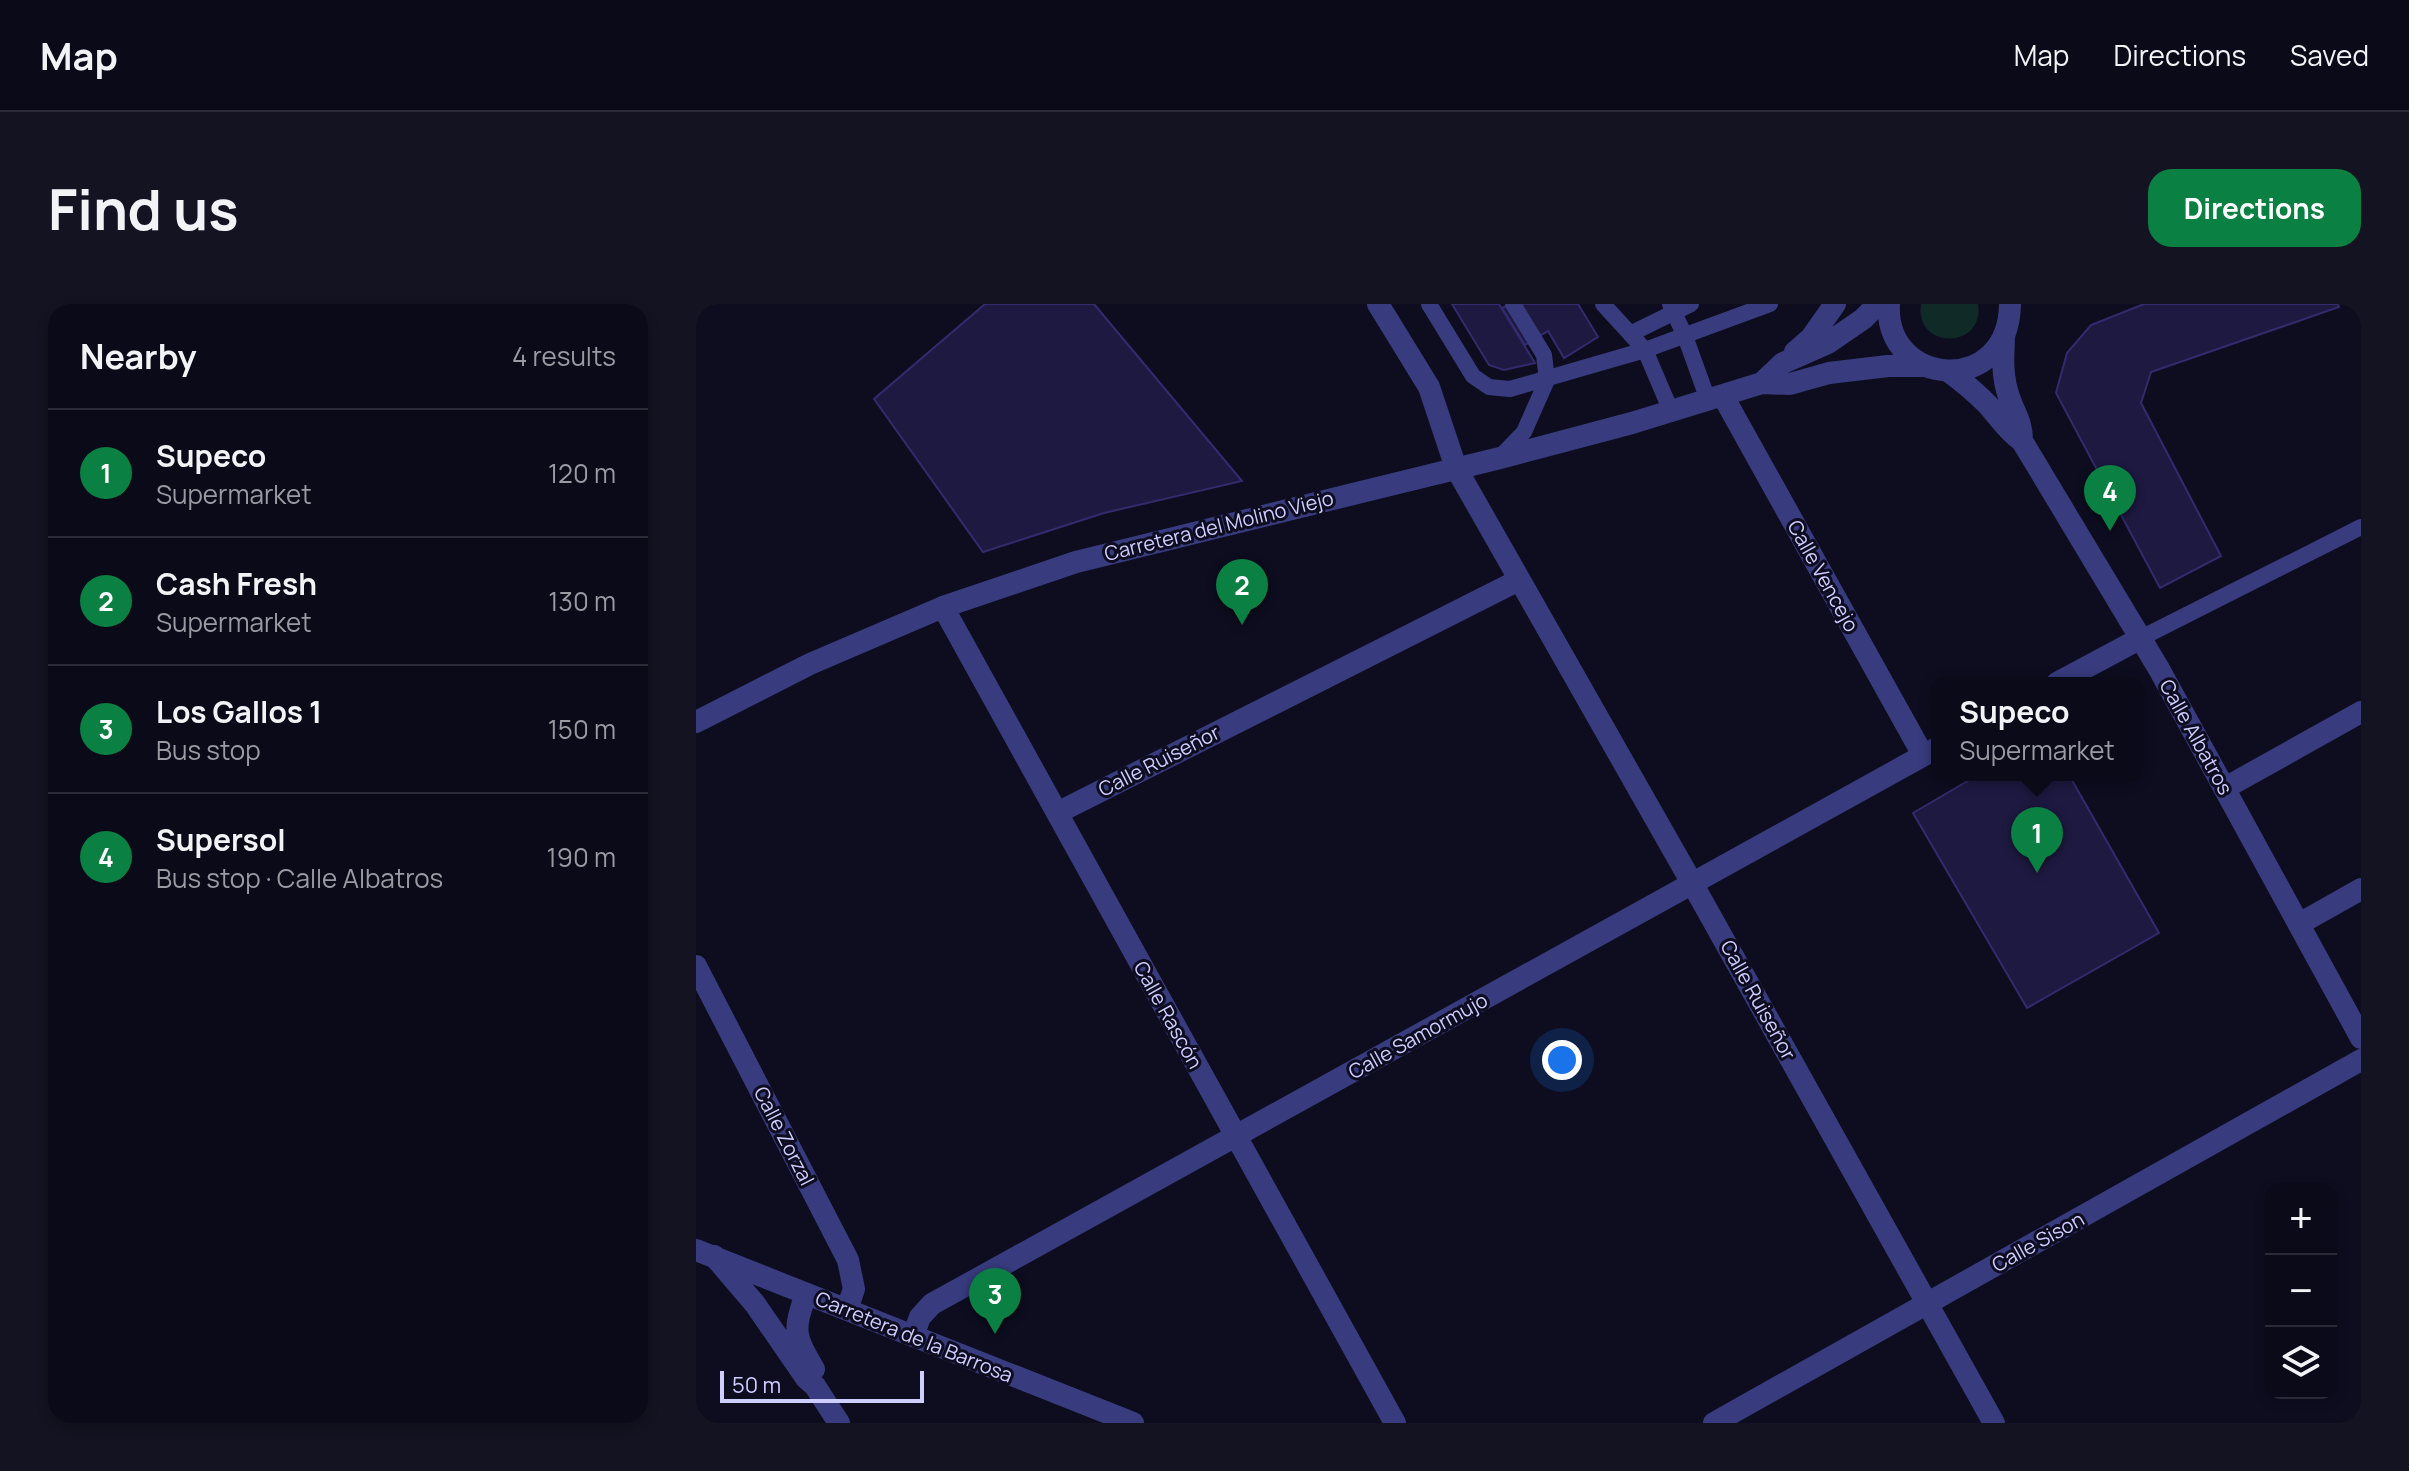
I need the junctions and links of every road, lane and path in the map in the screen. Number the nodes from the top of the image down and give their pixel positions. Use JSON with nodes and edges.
{"nodes":[{"id":1,"x":1429,"y":304,"type":"edge"},
{"id":2,"x":1513,"y":304,"type":"edge"},
{"id":3,"x":1603,"y":304,"type":"edge"},
{"id":4,"x":1691,"y":304,"type":"edge"},
{"id":5,"x":1770,"y":304,"type":"edge"},
{"id":6,"x":1835,"y":304,"type":"edge"},
{"id":7,"x":1878,"y":304,"type":"edge"},
{"id":8,"x":1889,"y":304,"type":"edge"},
{"id":9,"x":2028,"y":304,"type":"edge"},
{"id":10,"x":1380,"y":305,"type":"edge"},
{"id":11,"x":1672,"y":308,"type":"edge"},
{"id":12,"x":2008,"y":321,"type":"edge"},
{"id":13,"x":1630,"y":334,"type":"junction"},
{"id":14,"x":1685,"y":336,"type":"junction"},
{"id":15,"x":1645,"y":350,"type":"junction"},
{"id":16,"x":1783,"y":363,"type":"junction"},
{"id":17,"x":1925,"y":366,"type":"junction"},
{"id":18,"x":1948,"y":371,"type":"junction"},
{"id":19,"x":1547,"y":380,"type":"junction"},
{"id":20,"x":1762,"y":383,"type":"junction"},
{"id":21,"x":1716,"y":398,"type":"junction"},
{"id":22,"x":1671,"y":411,"type":"junction"},
{"id":23,"x":2022,"y":441,"type":"junction"},
{"id":24,"x":1500,"y":458,"type":"junction"},
{"id":25,"x":1456,"y":468,"type":"junction"},
{"id":26,"x":2361,"y":527,"type":"edge"},
{"id":27,"x":1519,"y":580,"type":"junction"},
{"id":28,"x":943,"y":607,"type":"junction"},
{"id":29,"x":2141,"y":638,"type":"junction"},
{"id":30,"x":2068,"y":677,"type":"edge"},
{"id":31,"x":2361,"y":712,"type":"edge"},
{"id":32,"x":696,"y":722,"type":"edge"},
{"id":33,"x":1930,"y":752,"type":"edge"},
{"id":34,"x":2225,"y":788,"type":"junction"},
{"id":35,"x":1057,"y":813,"type":"junction"},
{"id":36,"x":1692,"y":883,"type":"junction"},
{"id":37,"x":2361,"y":889,"type":"edge"},
{"id":38,"x":2299,"y":924,"type":"junction"},
{"id":39,"x":696,"y":966,"type":"edge"},
{"id":40,"x":2361,"y":1038,"type":"edge"},
{"id":41,"x":2361,"y":1060,"type":"edge"},
{"id":42,"x":1236,"y":1137,"type":"junction"},
{"id":43,"x":705,"y":1253,"type":"edge"},
{"id":44,"x":806,"y":1294,"type":"junction"},
{"id":45,"x":1928,"y":1303,"type":"junction"},
{"id":46,"x":847,"y":1309,"type":"junction"},
{"id":47,"x":913,"y":1336,"type":"junction"},
{"id":48,"x":815,"y":1386,"type":"junction"},
{"id":49,"x":839,"y":1423,"type":"edge"},
{"id":50,"x":1133,"y":1423,"type":"edge"},
{"id":51,"x":1395,"y":1423,"type":"edge"},
{"id":52,"x":1714,"y":1423,"type":"edge"},
{"id":53,"x":1994,"y":1423,"type":"edge"}],
"edges":[{"from":1,"to":19,"type":"lane"},
{"from":2,"to":19,"type":"lane"},
{"from":3,"to":13,"type":"lane"},
{"from":4,"to":11,"type":"lane"},
{"from":5,"to":14,"type":"lane"},
{"from":6,"to":16,"type":"street"},
{"from":7,"to":16,"type":"street"},
{"from":8,"to":17,"type":"street"},
{"from":9,"to":12,"type":"street"},
{"from":10,"to":25,"type":"street","name":"Calle Ruiseñor"},
{"from":11,"to":13,"type":"lane"},
{"from":11,"to":14,"type":"lane"},
{"from":12,"to":18,"type":"street"},
{"from":12,"to":23,"type":"street"},
{"from":13,"to":15,"type":"lane"},
{"from":14,"to":15,"type":"lane"},
{"from":14,"to":21,"type":"lane"},
{"from":15,"to":19,"type":"lane"},
{"from":15,"to":22,"type":"lane"},
{"from":16,"to":20,"type":"street"},
{"from":17,"to":18,"type":"street"},
{"from":17,"to":20,"type":"street"},
{"from":18,"to":23,"type":"street"},
{"from":19,"to":24,"type":"lane"},
{"from":20,"to":21,"type":"street","name":"Carretera del Molino Viejo"},
{"from":21,"to":22,"type":"street","name":"Carretera del Molino Viejo"},
{"from":21,"to":33,"type":"street","name":"Calle Vencejo"},
{"from":22,"to":24,"type":"street","name":"Carretera del Molino Viejo"},
{"from":23,"to":29,"type":"street","name":"Calle Albatros"},
{"from":24,"to":25,"type":"street","name":"Carretera del Molino Viejo"},
{"from":25,"to":27,"type":"street","name":"Calle Ruiseñor"},
{"from":25,"to":28,"type":"street","name":"Carretera del Molino Viejo"},
{"from":26,"to":29,"type":"lane"},
{"from":27,"to":35,"type":"street","name":"Calle Ruiseñor"},
{"from":27,"to":36,"type":"street","name":"Calle Ruiseñor"},
{"from":28,"to":32,"type":"street","name":"Carretera del Molino Viejo"},
{"from":28,"to":35,"type":"street","name":"Calle Rascón"},
{"from":29,"to":30,"type":"street"},
{"from":29,"to":34,"type":"street","name":"Calle Albatros"},
{"from":31,"to":34,"type":"street"},
{"from":33,"to":36,"type":"street","name":"Calle Samormujo"},
{"from":34,"to":38,"type":"street","name":"Calle Albatros"},
{"from":35,"to":42,"type":"street","name":"Calle Rascón"},
{"from":36,"to":42,"type":"street","name":"Calle Samormujo"},
{"from":36,"to":45,"type":"street","name":"Calle Ruiseñor"},
{"from":37,"to":38,"type":"street"},
{"from":38,"to":40,"type":"street","name":"Calle Albatros"},
{"from":39,"to":46,"type":"street","name":"Calle Zorzal"},
{"from":41,"to":45,"type":"street","name":"Calle Sison"},
{"from":42,"to":47,"type":"street","name":"Calle Samormujo"},
{"from":42,"to":51,"type":"street","name":"Calle Rascón"},
{"from":43,"to":44,"type":"street","name":"Carretera de la Barrosa"},
{"from":43,"to":48,"type":"street"},
{"from":44,"to":46,"type":"street","name":"Carretera de la Barrosa"},
{"from":44,"to":48,"type":"street"},
{"from":45,"to":52,"type":"street","name":"Calle Sison"},
{"from":45,"to":53,"type":"street","name":"Calle Ruiseñor"},
{"from":46,"to":47,"type":"street","name":"Carretera de la Barrosa"},
{"from":47,"to":50,"type":"street","name":"Carretera de la Barrosa"},
{"from":48,"to":49,"type":"street"}]}
